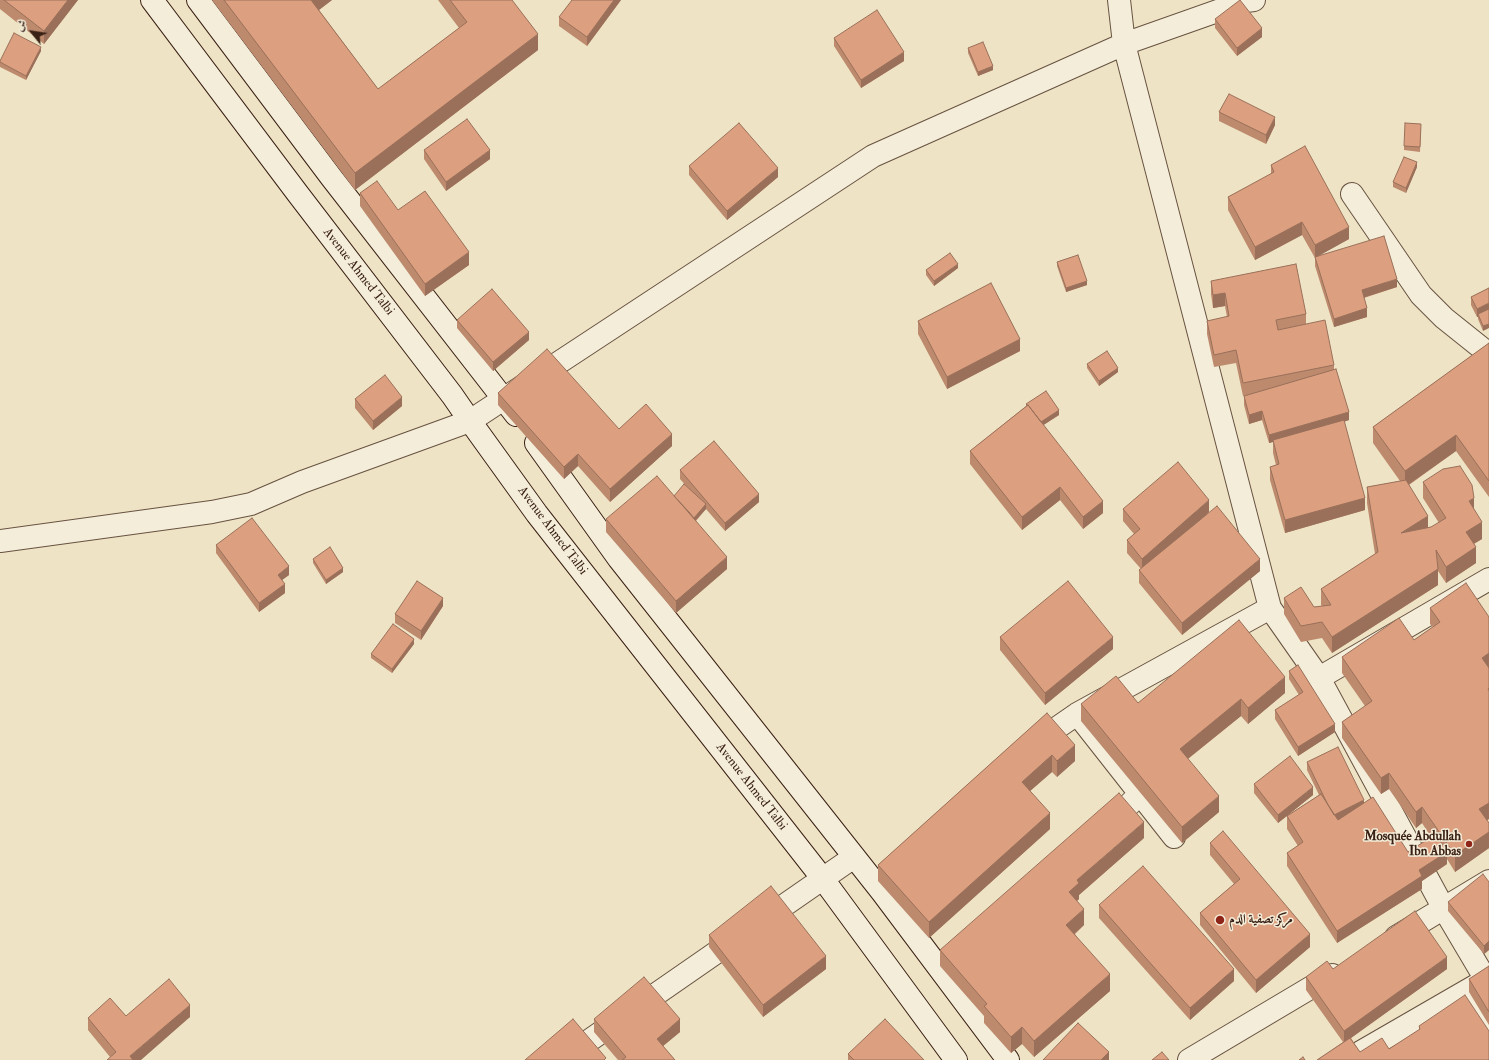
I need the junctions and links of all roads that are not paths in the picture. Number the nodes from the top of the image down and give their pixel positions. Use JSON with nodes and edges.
{"nodes":[{"id":1,"x":152,"y":0,"type":"edge"},
{"id":2,"x":198,"y":0,"type":"edge"},
{"id":3,"x":1119,"y":0,"type":"edge"},
{"id":4,"x":1254,"y":0,"type":"edge"},
{"id":5,"x":1124,"y":44,"type":"junction"},
{"id":6,"x":1352,"y":194,"type":"dead end"},
{"id":7,"x":1489,"y":354,"type":"edge"},
{"id":8,"x":504,"y":399,"type":"junction"},
{"id":9,"x":470,"y":421,"type":"junction"},
{"id":10,"x":0,"y":540,"type":"edge"},
{"id":11,"x":1489,"y":579,"type":"edge"},
{"id":12,"x":1270,"y":608,"type":"junction"},
{"id":13,"x":1319,"y":678,"type":"junction"},
{"id":14,"x":1077,"y":714,"type":"junction"},
{"id":15,"x":1018,"y":759,"type":"edge"},
{"id":16,"x":1140,"y":794,"type":"junction"},
{"id":17,"x":1095,"y":837,"type":"edge"},
{"id":18,"x":1174,"y":837,"type":"edge"},
{"id":19,"x":854,"y":857,"type":"junction"},
{"id":20,"x":823,"y":879,"type":"junction"},
{"id":21,"x":1489,"y":881,"type":"edge"},
{"id":22,"x":1444,"y":909,"type":"junction"},
{"id":23,"x":1377,"y":948,"type":"edge"},
{"id":24,"x":963,"y":961,"type":"edge"},
{"id":25,"x":1350,"y":964,"type":"edge"},
{"id":26,"x":946,"y":978,"type":"junction"},
{"id":27,"x":1488,"y":979,"type":"edge"},
{"id":28,"x":1465,"y":992,"type":"junction"},
{"id":29,"x":1489,"y":1029,"type":"edge"},
{"id":30,"x":561,"y":1060,"type":"edge"},
{"id":31,"x":956,"y":1060,"type":"edge"},
{"id":32,"x":1008,"y":1060,"type":"edge"},
{"id":33,"x":1189,"y":1060,"type":"edge"},
{"id":34,"x":1347,"y":1060,"type":"edge"}],
"edges":[{"from":1,"to":9,"type":"street","name":"Avenue Ahmed Talbi"},
{"from":2,"to":8,"type":"street"},
{"from":3,"to":5,"type":"street"},
{"from":4,"to":5,"type":"street"},
{"from":5,"to":8,"type":"street"},
{"from":5,"to":12,"type":"street"},
{"from":6,"to":7,"type":"street"},
{"from":8,"to":9,"type":"street"},
{"from":8,"to":19,"type":"street"},
{"from":9,"to":10,"type":"street"},
{"from":9,"to":20,"type":"street","name":"Avenue Ahmed Talbi"},
{"from":11,"to":13,"type":"street"},
{"from":12,"to":13,"type":"street"},
{"from":12,"to":14,"type":"street"},
{"from":13,"to":22,"type":"street"},
{"from":14,"to":15,"type":"street"},
{"from":14,"to":16,"type":"street"},
{"from":16,"to":17,"type":"street"},
{"from":16,"to":18,"type":"street"},
{"from":19,"to":20,"type":"street"},
{"from":19,"to":26,"type":"street"},
{"from":20,"to":30,"type":"street"},
{"from":20,"to":31,"type":"street","name":"Avenue Ahmed Talbi"},
{"from":21,"to":22,"type":"street"},
{"from":22,"to":23,"type":"street"},
{"from":22,"to":27,"type":"street"},
{"from":24,"to":26,"type":"street"},
{"from":25,"to":33,"type":"street"},
{"from":26,"to":32,"type":"street"},
{"from":27,"to":28,"type":"street"},
{"from":28,"to":29,"type":"street"},
{"from":28,"to":34,"type":"street"}]}
